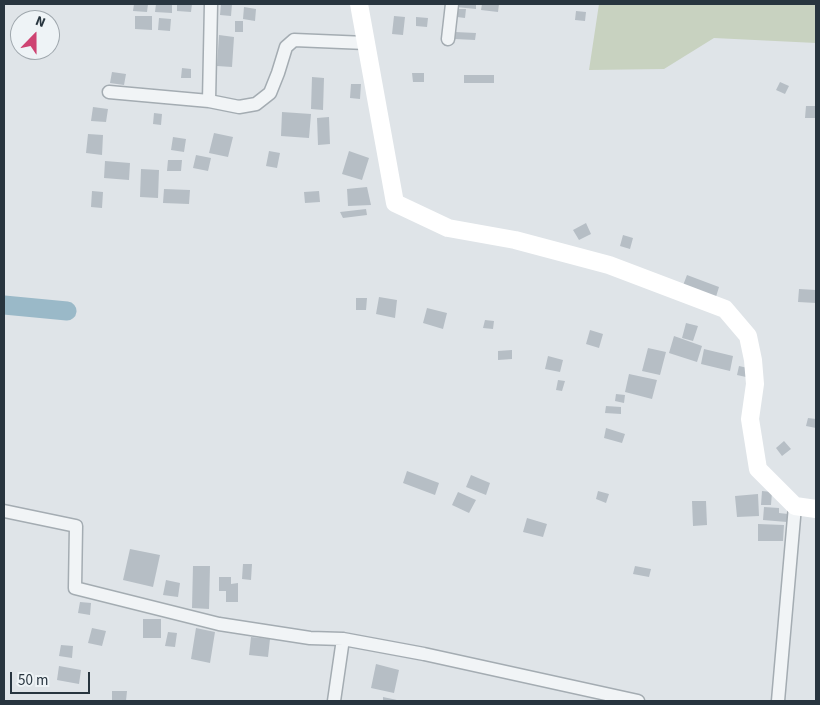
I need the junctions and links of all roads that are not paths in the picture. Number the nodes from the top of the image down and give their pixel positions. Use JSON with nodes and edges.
{"nodes":[{"id":1,"x":211,"y":4,"type":"edge"},
{"id":2,"x":359,"y":4,"type":"edge"},
{"id":3,"x":452,"y":4,"type":"edge"},
{"id":4,"x":448,"y":39,"type":"dead end"},
{"id":5,"x":366,"y":42,"type":"junction"},
{"id":6,"x":109,"y":92,"type":"dead end"},
{"id":7,"x":210,"y":101,"type":"junction"},
{"id":8,"x":795,"y":506,"type":"junction"},
{"id":9,"x":816,"y":509,"type":"edge"},
{"id":10,"x":4,"y":511,"type":"edge"},
{"id":11,"x":344,"y":639,"type":"junction"},
{"id":12,"x":334,"y":701,"type":"edge"},
{"id":13,"x":638,"y":701,"type":"edge"},
{"id":14,"x":778,"y":701,"type":"edge"}],
"edges":[{"from":1,"to":7,"type":"street"},
{"from":2,"to":5,"type":"street"},
{"from":3,"to":4,"type":"street"},
{"from":5,"to":7,"type":"street"},
{"from":5,"to":8,"type":"street"},
{"from":6,"to":7,"type":"street"},
{"from":8,"to":9,"type":"street"},
{"from":8,"to":14,"type":"street"},
{"from":10,"to":11,"type":"street"},
{"from":11,"to":12,"type":"street"},
{"from":11,"to":13,"type":"street"}]}
